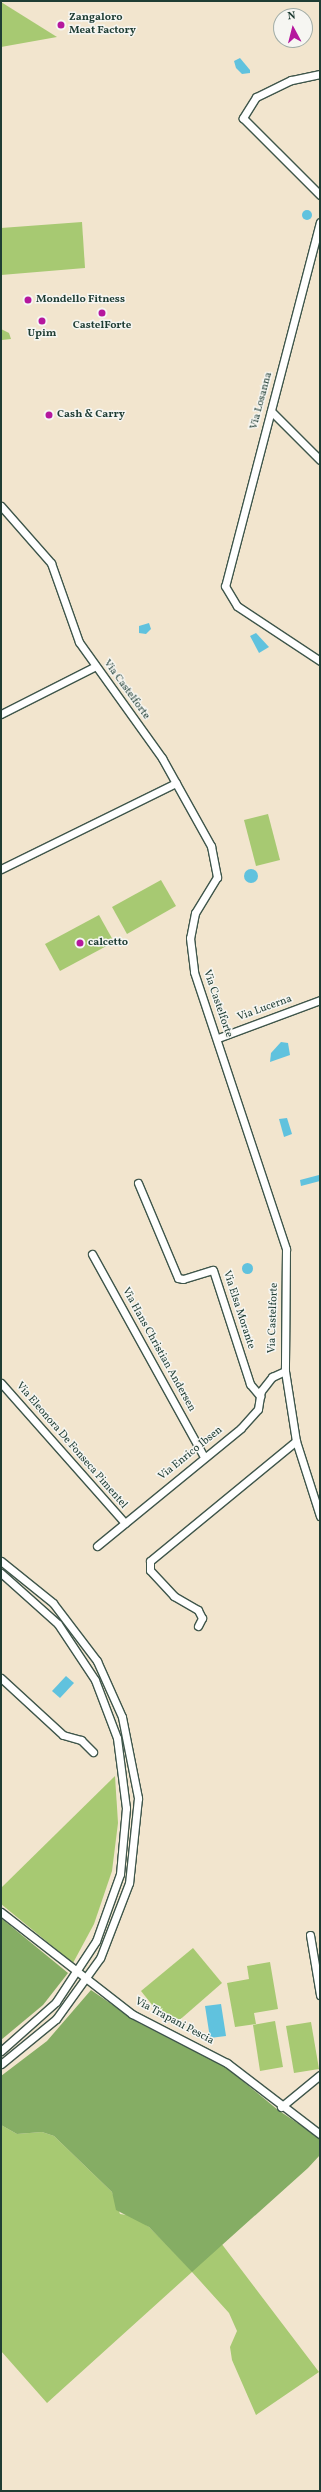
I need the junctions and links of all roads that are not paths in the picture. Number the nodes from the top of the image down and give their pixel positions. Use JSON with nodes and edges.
{"nodes":[{"id":1,"x":320,"y":74,"type":"edge"},
{"id":2,"x":320,"y":195,"type":"edge"},
{"id":3,"x":320,"y":222,"type":"edge"},
{"id":4,"x":271,"y":411,"type":"junction"},
{"id":5,"x":320,"y":460,"type":"edge"},
{"id":6,"x":1,"y":506,"type":"edge"},
{"id":7,"x":320,"y":661,"type":"edge"},
{"id":8,"x":96,"y":666,"type":"junction"},
{"id":9,"x":1,"y":714,"type":"edge"},
{"id":10,"x":176,"y":783,"type":"junction"},
{"id":11,"x":1,"y":869,"type":"edge"},
{"id":12,"x":320,"y":1000,"type":"edge"},
{"id":13,"x":218,"y":1038,"type":"junction"},
{"id":14,"x":138,"y":1183,"type":"dead end"},
{"id":15,"x":92,"y":1254,"type":"dead end"},
{"id":16,"x":284,"y":1371,"type":"junction"},
{"id":17,"x":1,"y":1383,"type":"edge"},
{"id":18,"x":260,"y":1396,"type":"junction"},
{"id":19,"x":296,"y":1441,"type":"junction"},
{"id":20,"x":204,"y":1457,"type":"junction"},
{"id":21,"x":320,"y":1516,"type":"edge"},
{"id":22,"x":125,"y":1523,"type":"junction"},
{"id":23,"x":97,"y":1546,"type":"dead end"},
{"id":24,"x":1,"y":1561,"type":"edge"},
{"id":25,"x":1,"y":1573,"type":"edge"},
{"id":26,"x":198,"y":1626,"type":"dead end"},
{"id":27,"x":1,"y":1678,"type":"edge"},
{"id":28,"x":93,"y":1752,"type":"dead end"},
{"id":29,"x":1,"y":1912,"type":"edge"},
{"id":30,"x":310,"y":1935,"type":"dead end"},
{"id":31,"x":78,"y":1974,"type":"junction"},
{"id":32,"x":87,"y":1980,"type":"junction"},
{"id":33,"x":320,"y":1995,"type":"edge"},
{"id":34,"x":1,"y":2051,"type":"edge"},
{"id":35,"x":1,"y":2064,"type":"edge"},
{"id":36,"x":320,"y":2075,"type":"edge"},
{"id":37,"x":281,"y":2107,"type":"junction"},
{"id":38,"x":320,"y":2134,"type":"edge"}],
"edges":[{"from":1,"to":2,"type":"street"},
{"from":3,"to":4,"type":"street","name":"Via Losanna"},
{"from":4,"to":5,"type":"street"},
{"from":4,"to":7,"type":"street","name":"Via Losanna"},
{"from":6,"to":8,"type":"street","name":"Via Castelforte"},
{"from":8,"to":9,"type":"street"},
{"from":8,"to":10,"type":"street","name":"Via Castelforte"},
{"from":10,"to":11,"type":"street"},
{"from":10,"to":13,"type":"street","name":"Via Castelforte"},
{"from":12,"to":13,"type":"street","name":"Via Lucerna"},
{"from":13,"to":16,"type":"street","name":"Via Castelforte"},
{"from":14,"to":18,"type":"street","name":"Via Elsa Morante"},
{"from":15,"to":20,"type":"street","name":"Via Hans Christian Andersen"},
{"from":16,"to":18,"type":"street","name":"Via Enrico Ibsen"},
{"from":16,"to":19,"type":"street","name":"Via Castelforte"},
{"from":17,"to":22,"type":"street","name":"Via Eleonora De Fonseca Pimentel"},
{"from":18,"to":20,"type":"street","name":"Via Enrico Ibsen"},
{"from":19,"to":21,"type":"street","name":"Via Castelforte"},
{"from":19,"to":26,"type":"street"},
{"from":20,"to":22,"type":"street","name":"Via Enrico Ibsen"},
{"from":22,"to":23,"type":"street","name":"Via Enrico Ibsen"},
{"from":24,"to":32,"type":"street"},
{"from":25,"to":31,"type":"street"},
{"from":27,"to":28,"type":"street"},
{"from":29,"to":31,"type":"street","name":"Via Trapani Pescia"},
{"from":30,"to":33,"type":"street"},
{"from":31,"to":32,"type":"street","name":"Via Trapani Pescia"},
{"from":31,"to":34,"type":"street"},
{"from":32,"to":35,"type":"street"},
{"from":32,"to":37,"type":"street","name":"Via Trapani Pescia"},
{"from":36,"to":37,"type":"street"},
{"from":37,"to":38,"type":"street","name":"Via Trapani Pescia"}]}
